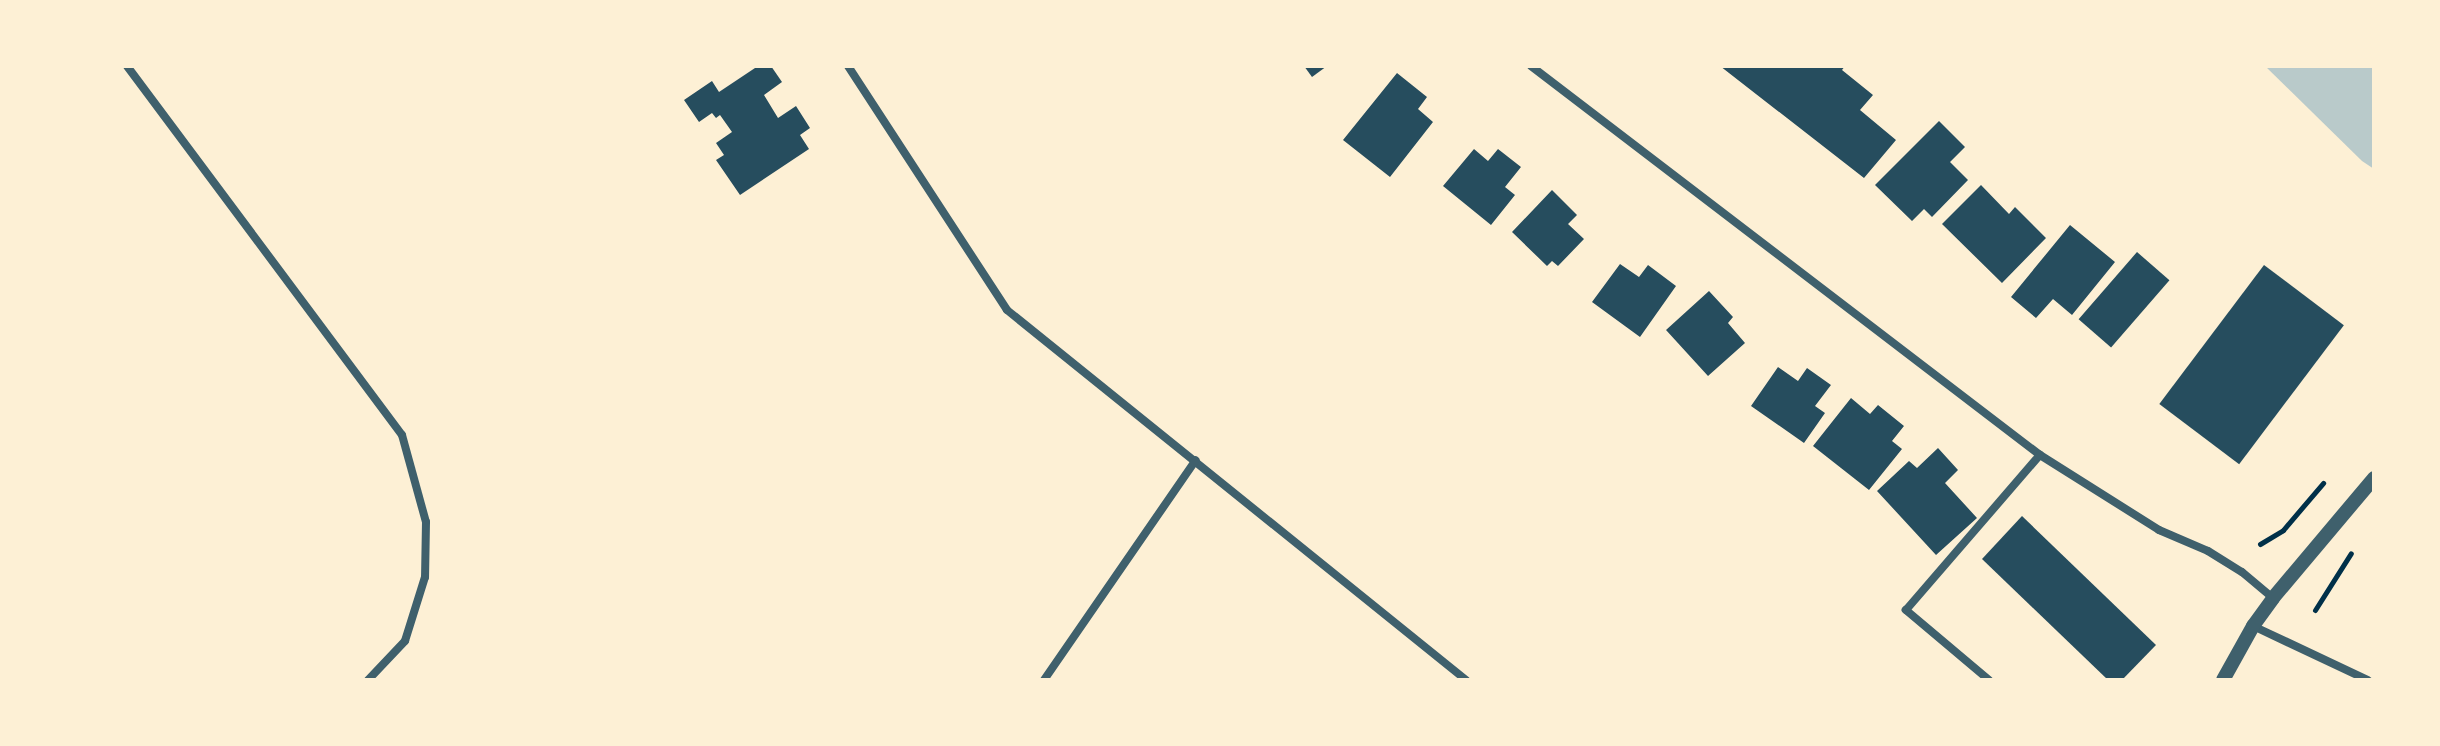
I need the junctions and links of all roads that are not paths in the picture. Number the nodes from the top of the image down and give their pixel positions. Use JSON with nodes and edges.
{"nodes":[{"id":1,"x":127,"y":66,"type":"edge"},
{"id":2,"x":848,"y":66,"type":"edge"},
{"id":3,"x":1531,"y":66,"type":"edge"},
{"id":4,"x":2040,"y":455,"type":"junction"},
{"id":5,"x":1196,"y":460,"type":"junction"},
{"id":6,"x":2374,"y":478,"type":"edge"},
{"id":7,"x":2273,"y":598,"type":"junction"},
{"id":8,"x":2253,"y":626,"type":"junction"},
{"id":9,"x":368,"y":680,"type":"edge"},
{"id":10,"x":1044,"y":680,"type":"edge"},
{"id":11,"x":1466,"y":680,"type":"edge"},
{"id":12,"x":1989,"y":680,"type":"edge"},
{"id":13,"x":2223,"y":680,"type":"edge"},
{"id":14,"x":2368,"y":680,"type":"edge"}],
"edges":[{"from":1,"to":9,"type":"street"},
{"from":2,"to":5,"type":"street"},
{"from":3,"to":4,"type":"street"},
{"from":4,"to":7,"type":"street"},
{"from":4,"to":12,"type":"street"},
{"from":5,"to":10,"type":"street"},
{"from":5,"to":11,"type":"street"},
{"from":6,"to":7,"type":"street"},
{"from":7,"to":8,"type":"street"},
{"from":8,"to":13,"type":"street"},
{"from":8,"to":14,"type":"street"}]}
